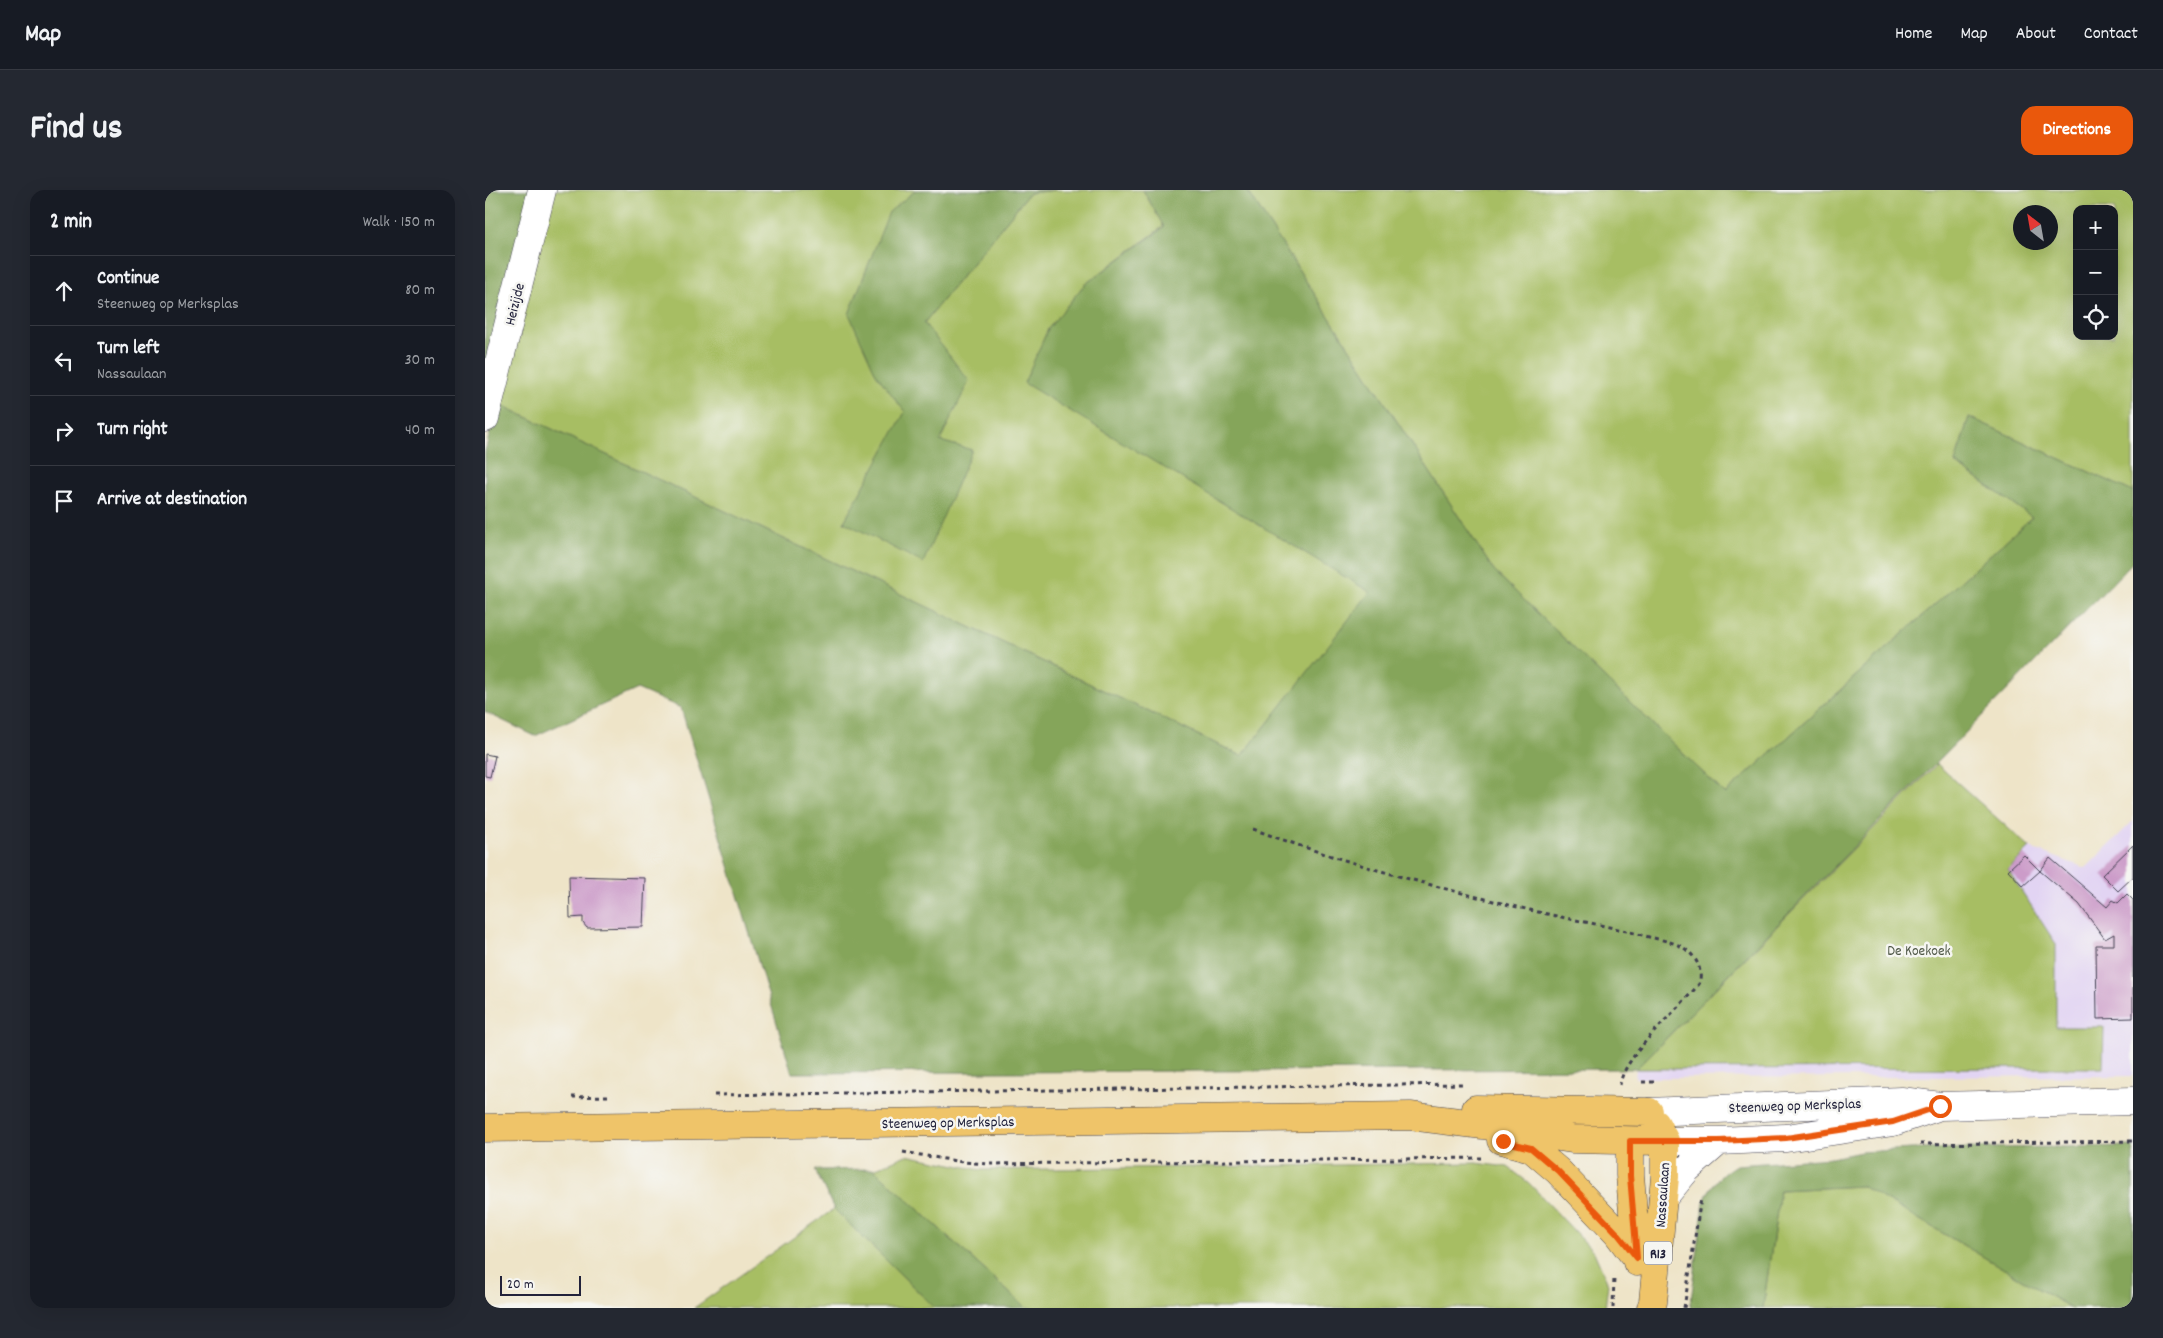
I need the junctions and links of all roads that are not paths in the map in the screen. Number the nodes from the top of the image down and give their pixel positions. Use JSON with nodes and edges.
{"nodes":[{"id":1,"x":542,"y":190,"type":"edge"},
{"id":2,"x":485,"y":418,"type":"edge"},
{"id":3,"x":2133,"y":1102,"type":"edge"},
{"id":4,"x":1940,"y":1106,"type":"junction"},
{"id":5,"x":1649,"y":1112,"type":"junction"},
{"id":6,"x":1410,"y":1116,"type":"junction"},
{"id":7,"x":1369,"y":1117,"type":"junction"},
{"id":8,"x":485,"y":1128,"type":"edge"},
{"id":9,"x":1630,"y":1141,"type":"junction"},
{"id":10,"x":1665,"y":1141,"type":"junction"},
{"id":11,"x":1719,"y":1141,"type":"junction"},
{"id":12,"x":1663,"y":1198,"type":"junction"},
{"id":13,"x":1637,"y":1258,"type":"junction"},
{"id":14,"x":1640,"y":1308,"type":"edge"},
{"id":15,"x":1651,"y":1308,"type":"edge"}],
"edges":[{"from":1,"to":2,"type":"street","name":"Heizijde"},
{"from":3,"to":4,"type":"street","name":"Steenweg op Merksplas"},
{"from":4,"to":5,"type":"street","name":"Steenweg op Merksplas"},
{"from":4,"to":11,"type":"street","name":"Steenweg op Merksplas"},
{"from":5,"to":6,"type":"main road"},
{"from":5,"to":9,"type":"main road"},
{"from":5,"to":10,"type":"main road"},
{"from":6,"to":7,"type":"main road","name":"Steenweg op Merksplas"},
{"from":6,"to":9,"type":"main road","name":"Steenweg op Merksplas"},
{"from":7,"to":8,"type":"main road","name":"Steenweg op Merksplas"},
{"from":7,"to":13,"type":"main road"},
{"from":9,"to":10,"type":"main road","name":"Steenweg op Merksplas"},
{"from":9,"to":13,"type":"main road","name":"Nassaulaan","number":"R13"},
{"from":10,"to":11,"type":"street","name":"Steenweg op Merksplas"},
{"from":10,"to":12,"type":"main road","name":"Nassaulaan","number":"R13"},
{"from":11,"to":12,"type":"street"},
{"from":12,"to":15,"type":"main road","name":"Nassaulaan","number":"R13"},
{"from":13,"to":14,"type":"main road","name":"Nassaulaan","number":"R13"}]}
